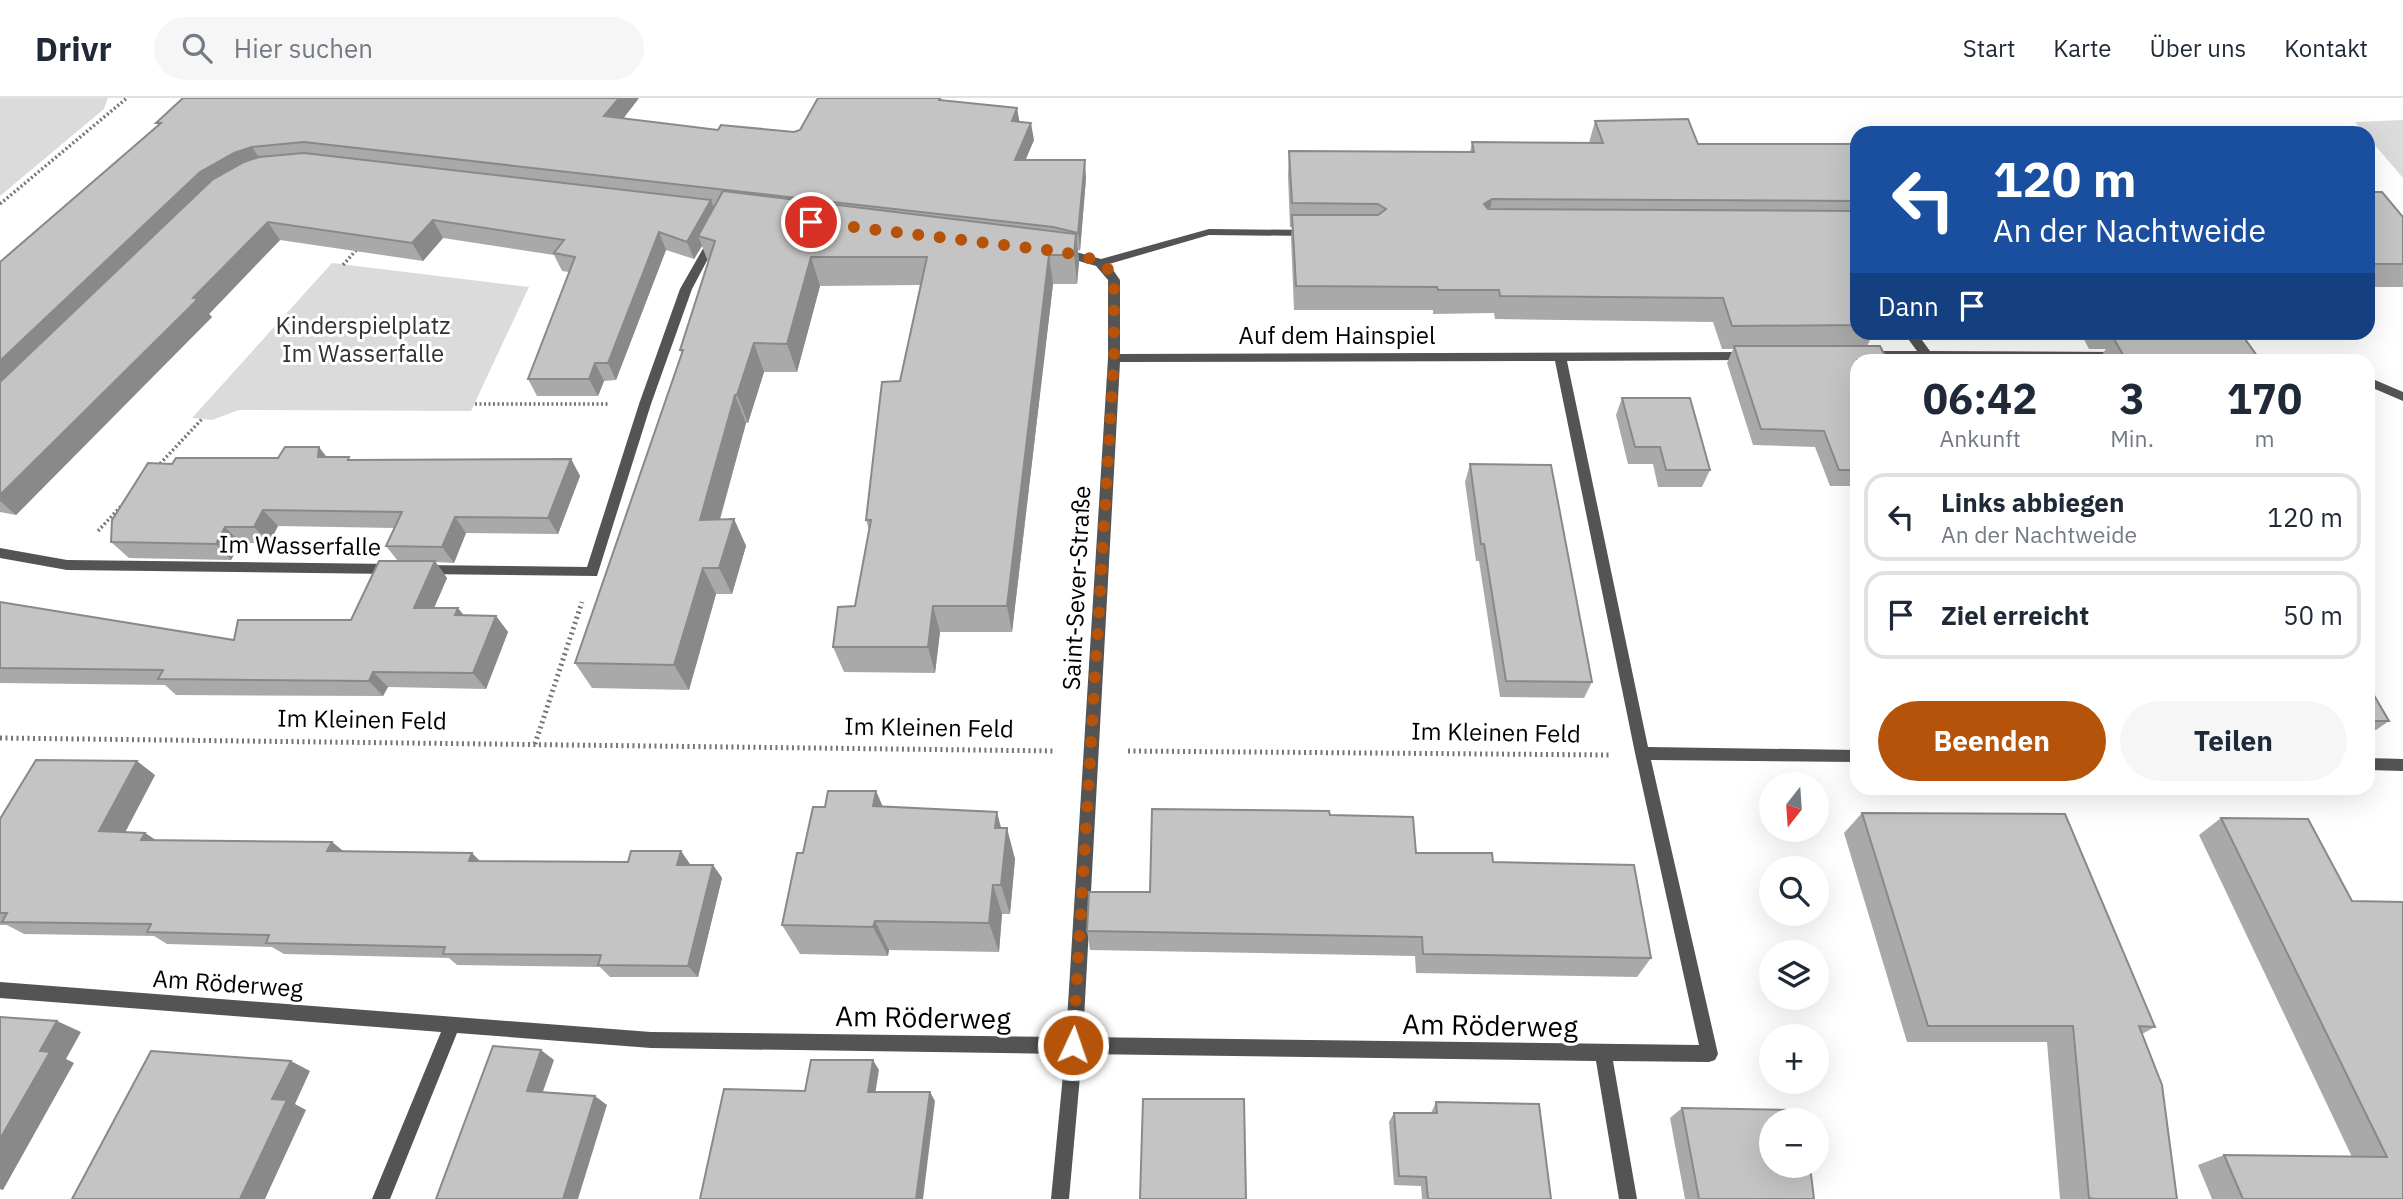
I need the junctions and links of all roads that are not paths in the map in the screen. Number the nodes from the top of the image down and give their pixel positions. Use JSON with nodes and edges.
{"nodes":[{"id":1,"x":723,"y":224,"type":"edge"},
{"id":2,"x":1320,"y":233,"type":"edge"},
{"id":3,"x":1055,"y":251,"type":"edge"},
{"id":4,"x":1101,"y":263,"type":"junction"},
{"id":5,"x":1915,"y":340,"type":"edge"},
{"id":6,"x":1926,"y":354,"type":"edge"},
{"id":7,"x":1560,"y":356,"type":"junction"},
{"id":8,"x":1763,"y":356,"type":"edge"},
{"id":9,"x":1114,"y":358,"type":"junction"},
{"id":10,"x":2375,"y":384,"type":"edge"},
{"id":11,"x":2403,"y":397,"type":"edge"},
{"id":12,"x":0,"y":554,"type":"edge"},
{"id":13,"x":1642,"y":753,"type":"junction"},
{"id":14,"x":1850,"y":757,"type":"edge"},
{"id":15,"x":2375,"y":764,"type":"edge"},
{"id":16,"x":2403,"y":765,"type":"edge"},
{"id":17,"x":0,"y":990,"type":"edge"},
{"id":18,"x":452,"y":1026,"type":"junction"},
{"id":19,"x":1073,"y":1045,"type":"junction"},
{"id":20,"x":1603,"y":1053,"type":"junction"},
{"id":21,"x":382,"y":1199,"type":"edge"},
{"id":22,"x":1060,"y":1199,"type":"edge"},
{"id":23,"x":1628,"y":1199,"type":"edge"}],
"edges":[{"from":1,"to":12,"type":"street","name":"Im Wasserfalle"},
{"from":2,"to":4,"type":"street"},
{"from":3,"to":4,"type":"street"},
{"from":4,"to":9,"type":"street","name":"Saint-Sever-Straße"},
{"from":5,"to":6,"type":"street"},
{"from":7,"to":8,"type":"street","name":"Auf dem Hainspiel"},
{"from":7,"to":9,"type":"street","name":"Auf dem Hainspiel"},
{"from":7,"to":13,"type":"street"},
{"from":9,"to":19,"type":"street","name":"Saint-Sever-Straße"},
{"from":10,"to":11,"type":"street"},
{"from":13,"to":14,"type":"street"},
{"from":13,"to":20,"type":"street","name":"Am Röderweg"},
{"from":15,"to":16,"type":"street"},
{"from":17,"to":18,"type":"street","name":"Am Röderweg"},
{"from":18,"to":19,"type":"street","name":"Am Röderweg"},
{"from":18,"to":21,"type":"street"},
{"from":19,"to":20,"type":"street","name":"Am Röderweg"},
{"from":19,"to":22,"type":"street","name":"Saint-Sever-Straße"},
{"from":20,"to":23,"type":"street","name":"Am Röderweg"}]}
